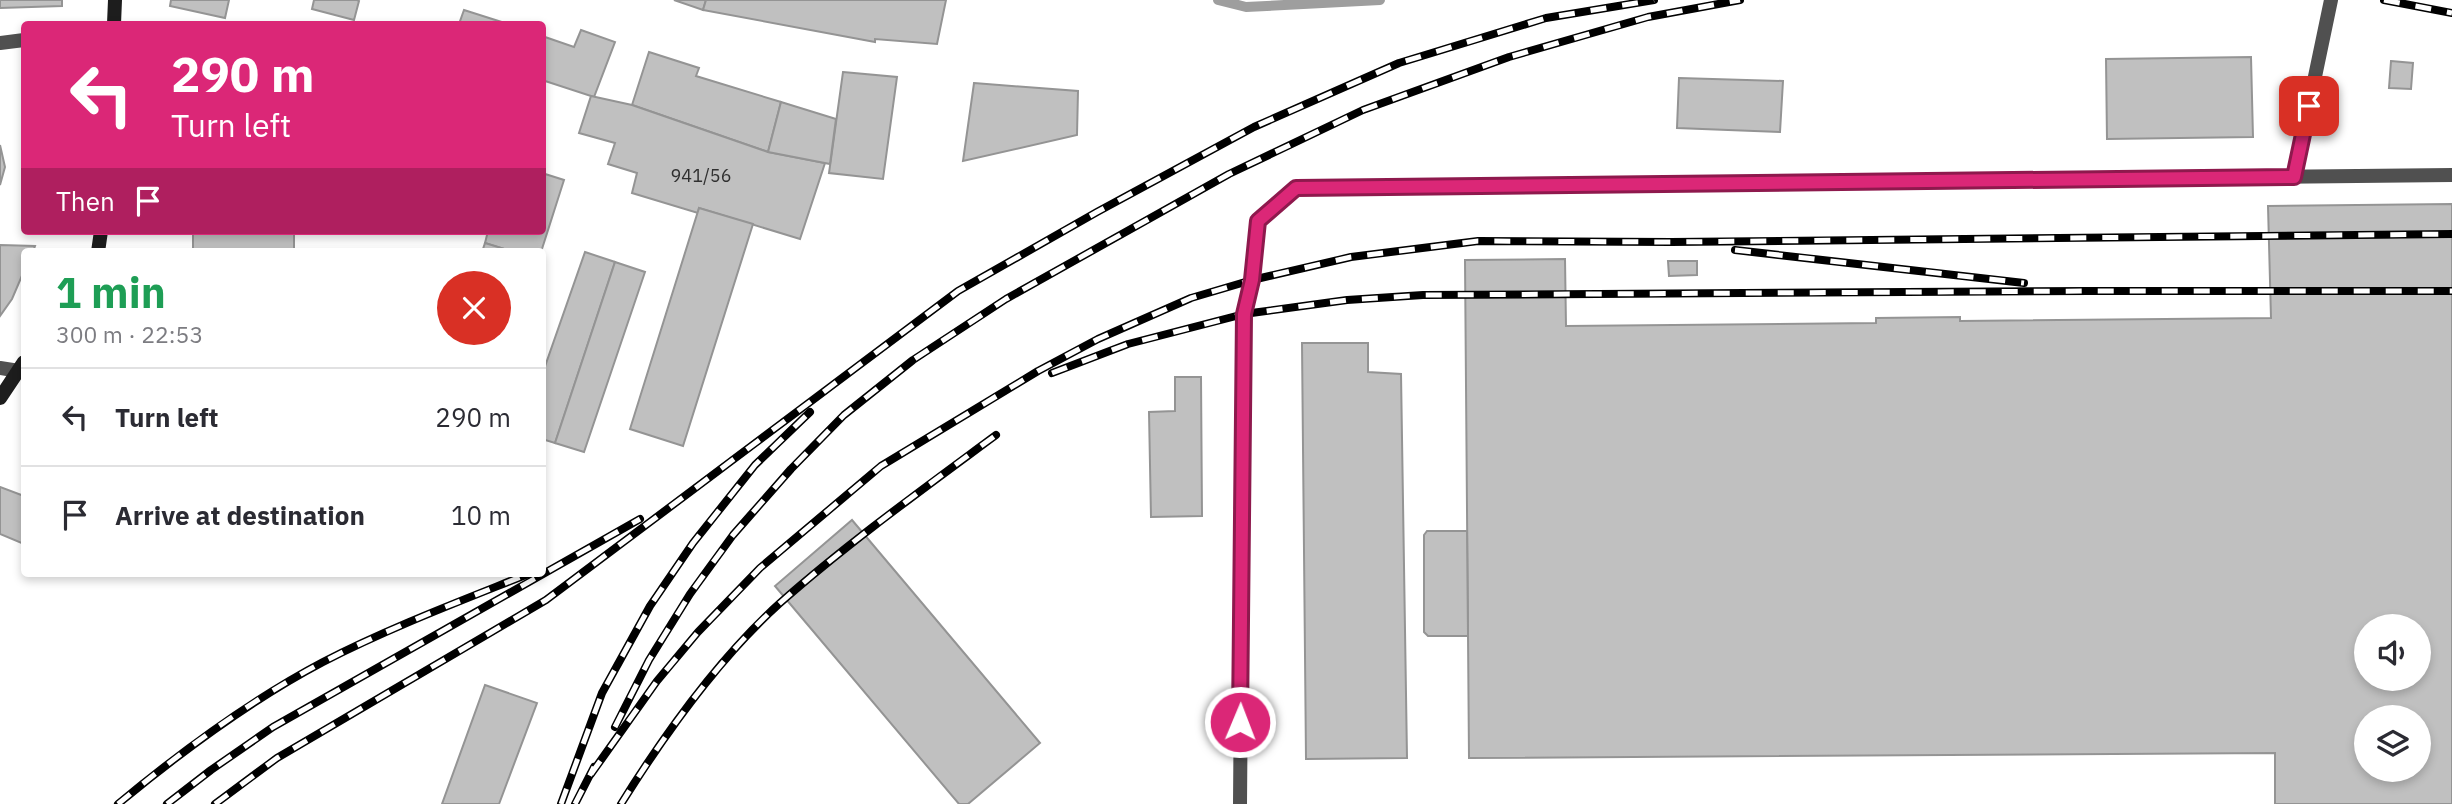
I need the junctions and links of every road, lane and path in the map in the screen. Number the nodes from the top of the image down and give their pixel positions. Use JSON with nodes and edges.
{"nodes":[{"id":1,"x":115,"y":0,"type":"edge"},
{"id":2,"x":2330,"y":6,"type":"edge"},
{"id":3,"x":114,"y":21,"type":"edge"},
{"id":4,"x":21,"y":40,"type":"edge"},
{"id":5,"x":0,"y":43,"type":"edge"},
{"id":6,"x":2452,"y":175,"type":"edge"},
{"id":7,"x":2294,"y":177,"type":"junction"},
{"id":8,"x":21,"y":366,"type":"edge"},
{"id":9,"x":21,"y":367,"type":"edge"},
{"id":10,"x":0,"y":368,"type":"edge"},
{"id":11,"x":0,"y":398,"type":"edge"},
{"id":12,"x":1240,"y":804,"type":"edge"}],
"edges":[{"from":1,"to":3,"type":"main road"},
{"from":2,"to":7,"type":"street"},
{"from":4,"to":5,"type":"street"},
{"from":6,"to":7,"type":"street"},
{"from":7,"to":12,"type":"street"},
{"from":8,"to":10,"type":"street"},
{"from":9,"to":11,"type":"main road"}]}
